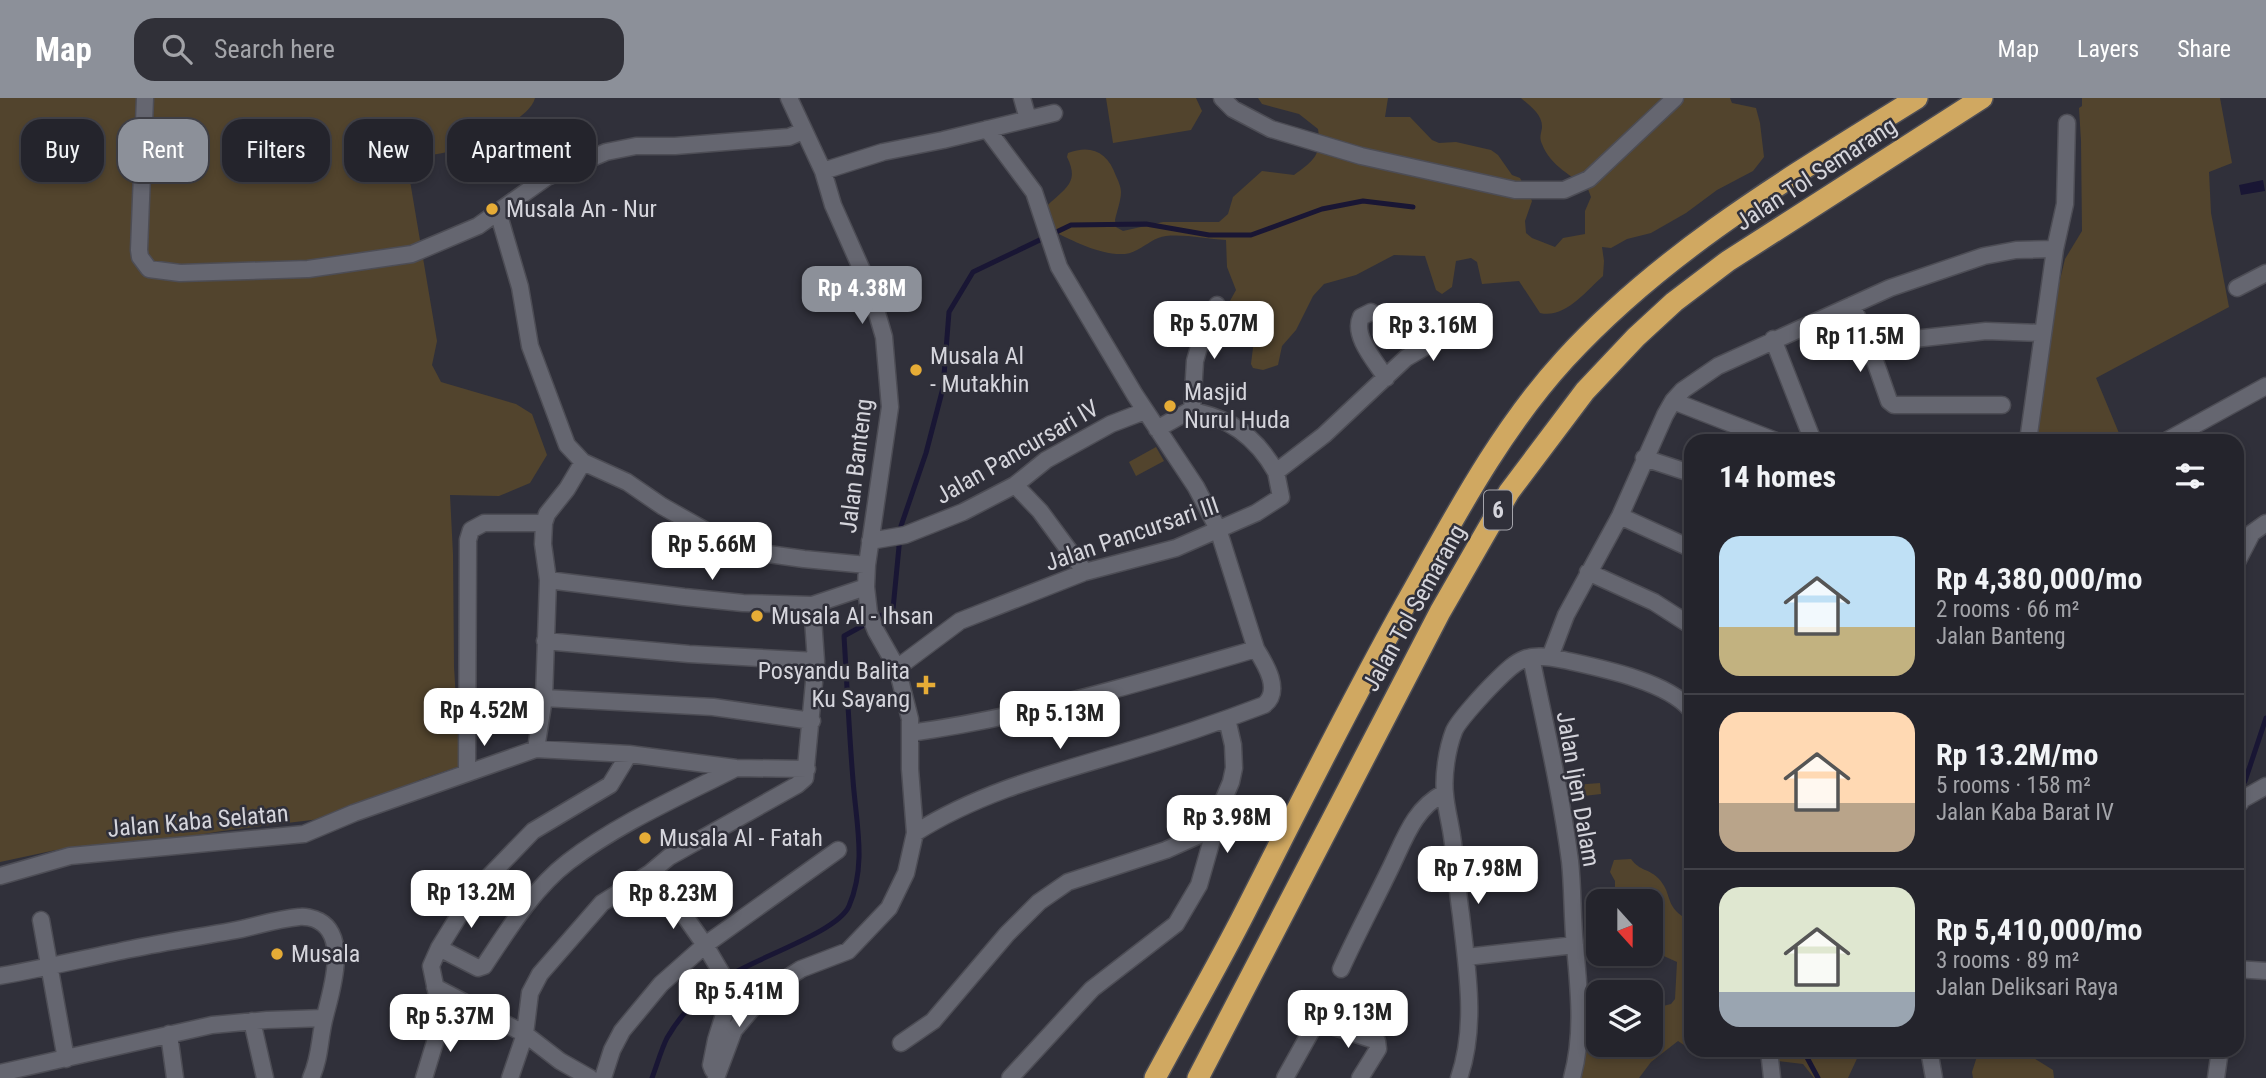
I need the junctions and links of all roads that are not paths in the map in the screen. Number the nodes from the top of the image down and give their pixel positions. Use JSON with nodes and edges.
{"nodes":[{"id":1,"x":145,"y":98,"type":"edge"},
{"id":2,"x":789,"y":98,"type":"edge"},
{"id":3,"x":1022,"y":98,"type":"edge"},
{"id":4,"x":1222,"y":98,"type":"edge"},
{"id":5,"x":1675,"y":98,"type":"edge"},
{"id":6,"x":1917,"y":98,"type":"edge"},
{"id":7,"x":1982,"y":98,"type":"edge"},
{"id":8,"x":1054,"y":113,"type":"dead end"},
{"id":9,"x":1028,"y":119,"type":"junction"},
{"id":10,"x":2067,"y":123,"type":"dead end"},
{"id":11,"x":987,"y":129,"type":"junction"},
{"id":12,"x":803,"y":131,"type":"junction"},
{"id":13,"x":823,"y":171,"type":"junction"},
{"id":14,"x":498,"y":212,"type":"junction"},
{"id":15,"x":2055,"y":249,"type":"junction"},
{"id":16,"x":2266,"y":273,"type":"edge"},
{"id":17,"x":2237,"y":288,"type":"dead end"},
{"id":18,"x":1217,"y":305,"type":"dead end"},
{"id":19,"x":1852,"y":305,"type":"junction"},
{"id":20,"x":1371,"y":312,"type":"dead end"},
{"id":21,"x":2043,"y":333,"type":"junction"},
{"id":22,"x":1442,"y":337,"type":"dead end"},
{"id":23,"x":1773,"y":339,"type":"junction"},
{"id":24,"x":1869,"y":344,"type":"junction"},
{"id":25,"x":1386,"y":378,"type":"junction"},
{"id":26,"x":2266,"y":386,"type":"edge"},
{"id":27,"x":1673,"y":401,"type":"junction"},
{"id":28,"x":2002,"y":405,"type":"dead end"},
{"id":29,"x":1145,"y":411,"type":"junction"},
{"id":30,"x":1192,"y":411,"type":"junction"},
{"id":31,"x":1157,"y":429,"type":"junction"},
{"id":32,"x":1758,"y":434,"type":"edge"},
{"id":33,"x":1810,"y":434,"type":"edge"},
{"id":34,"x":2029,"y":434,"type":"edge"},
{"id":35,"x":2179,"y":434,"type":"edge"},
{"id":36,"x":1644,"y":458,"type":"junction"},
{"id":37,"x":583,"y":462,"type":"junction"},
{"id":38,"x":1684,"y":471,"type":"edge"},
{"id":39,"x":1276,"y":472,"type":"junction"},
{"id":40,"x":1015,"y":485,"type":"junction"},
{"id":41,"x":1620,"y":516,"type":"junction"},
{"id":42,"x":544,"y":523,"type":"junction"},
{"id":43,"x":2266,"y":523,"type":"edge"},
{"id":44,"x":1218,"y":528,"type":"junction"},
{"id":45,"x":2244,"y":530,"type":"edge"},
{"id":46,"x":2252,"y":533,"type":"junction"},
{"id":47,"x":870,"y":541,"type":"junction"},
{"id":48,"x":1684,"y":545,"type":"edge"},
{"id":49,"x":2244,"y":548,"type":"edge"},
{"id":50,"x":867,"y":565,"type":"junction"},
{"id":51,"x":1085,"y":572,"type":"junction"},
{"id":52,"x":1588,"y":572,"type":"junction"},
{"id":53,"x":548,"y":580,"type":"junction"},
{"id":54,"x":866,"y":587,"type":"junction"},
{"id":55,"x":812,"y":605,"type":"junction"},
{"id":56,"x":1684,"y":621,"type":"edge"},
{"id":57,"x":545,"y":641,"type":"junction"},
{"id":58,"x":1256,"y":649,"type":"junction"},
{"id":59,"x":1531,"y":657,"type":"junction"},
{"id":60,"x":1550,"y":657,"type":"junction"},
{"id":61,"x":816,"y":661,"type":"junction"},
{"id":62,"x":897,"y":668,"type":"junction"},
{"id":63,"x":544,"y":698,"type":"junction"},
{"id":64,"x":1684,"y":703,"type":"edge"},
{"id":65,"x":1227,"y":719,"type":"junction"},
{"id":66,"x":812,"y":721,"type":"junction"},
{"id":67,"x":910,"y":733,"type":"junction"},
{"id":68,"x":536,"y":749,"type":"junction"},
{"id":69,"x":629,"y":754,"type":"junction"},
{"id":70,"x":736,"y":768,"type":"junction"},
{"id":71,"x":807,"y":769,"type":"junction"},
{"id":72,"x":467,"y":773,"type":"junction"},
{"id":73,"x":2266,"y":786,"type":"edge"},
{"id":74,"x":1444,"y":793,"type":"junction"},
{"id":75,"x":2244,"y":798,"type":"edge"},
{"id":76,"x":1215,"y":828,"type":"junction"},
{"id":77,"x":915,"y":833,"type":"junction"},
{"id":78,"x":838,"y":850,"type":"dead end"},
{"id":79,"x":650,"y":873,"type":"junction"},
{"id":80,"x":0,"y":876,"type":"edge"},
{"id":81,"x":41,"y":920,"type":"dead end"},
{"id":82,"x":705,"y":945,"type":"junction"},
{"id":83,"x":1575,"y":945,"type":"junction"},
{"id":84,"x":439,"y":948,"type":"junction"},
{"id":85,"x":1466,"y":957,"type":"junction"},
{"id":86,"x":49,"y":968,"type":"junction"},
{"id":87,"x":1341,"y":969,"type":"dead end"},
{"id":88,"x":2244,"y":970,"type":"edge"},
{"id":89,"x":2266,"y":971,"type":"edge"},
{"id":90,"x":0,"y":976,"type":"edge"},
{"id":91,"x":435,"y":987,"type":"junction"},
{"id":92,"x":324,"y":1018,"type":"junction"},
{"id":93,"x":252,"y":1021,"type":"junction"},
{"id":94,"x":169,"y":1034,"type":"junction"},
{"id":95,"x":525,"y":1034,"type":"junction"},
{"id":96,"x":901,"y":1043,"type":"dead end"},
{"id":97,"x":1770,"y":1057,"type":"edge"},
{"id":98,"x":1930,"y":1057,"type":"edge"},
{"id":99,"x":2219,"y":1057,"type":"edge"},
{"id":100,"x":66,"y":1059,"type":"junction"},
{"id":101,"x":0,"y":1073,"type":"edge"},
{"id":102,"x":175,"y":1078,"type":"edge"},
{"id":103,"x":265,"y":1078,"type":"edge"},
{"id":104,"x":311,"y":1078,"type":"edge"},
{"id":105,"x":424,"y":1078,"type":"edge"},
{"id":106,"x":510,"y":1078,"type":"edge"},
{"id":107,"x":590,"y":1078,"type":"edge"},
{"id":108,"x":603,"y":1078,"type":"edge"},
{"id":109,"x":715,"y":1078,"type":"edge"},
{"id":110,"x":1010,"y":1078,"type":"edge"},
{"id":111,"x":1155,"y":1078,"type":"edge"},
{"id":112,"x":1198,"y":1078,"type":"edge"},
{"id":113,"x":1285,"y":1078,"type":"edge"},
{"id":114,"x":1360,"y":1078,"type":"edge"},
{"id":115,"x":1459,"y":1078,"type":"edge"},
{"id":116,"x":1572,"y":1078,"type":"edge"},
{"id":117,"x":1772,"y":1078,"type":"edge"},
{"id":118,"x":1934,"y":1078,"type":"edge"},
{"id":119,"x":2216,"y":1078,"type":"edge"}],
"edges":[{"from":1,"to":14,"type":"street"},
{"from":2,"to":12,"type":"street","name":"Jalan Banteng"},
{"from":3,"to":9,"type":"street"},
{"from":4,"to":5,"type":"street"},
{"from":6,"to":111,"type":"highway","name":"Jalan Tol Semarang","number":"6"},
{"from":7,"to":112,"type":"highway","name":"Jalan Tol Semarang","number":"6"},
{"from":8,"to":9,"type":"street"},
{"from":9,"to":11,"type":"street"},
{"from":10,"to":15,"type":"street"},
{"from":11,"to":13,"type":"street"},
{"from":11,"to":29,"type":"street"},
{"from":12,"to":13,"type":"street","name":"Jalan Banteng"},
{"from":12,"to":14,"type":"street"},
{"from":13,"to":47,"type":"street","name":"Jalan Banteng"},
{"from":14,"to":37,"type":"street"},
{"from":15,"to":19,"type":"street"},
{"from":15,"to":21,"type":"street"},
{"from":16,"to":17,"type":"street"},
{"from":18,"to":30,"type":"street"},
{"from":19,"to":23,"type":"street"},
{"from":19,"to":24,"type":"street"},
{"from":20,"to":25,"type":"street"},
{"from":21,"to":24,"type":"street"},
{"from":21,"to":34,"type":"street"},
{"from":22,"to":25,"type":"street"},
{"from":23,"to":27,"type":"street"},
{"from":23,"to":33,"type":"street"},
{"from":24,"to":28,"type":"street"},
{"from":25,"to":39,"type":"street"},
{"from":26,"to":35,"type":"street"},
{"from":27,"to":32,"type":"street"},
{"from":27,"to":36,"type":"street"},
{"from":29,"to":31,"type":"street"},
{"from":29,"to":40,"type":"street","name":"Jalan Pancursari IV"},
{"from":30,"to":31,"type":"street"},
{"from":30,"to":39,"type":"street"},
{"from":31,"to":44,"type":"street"},
{"from":36,"to":38,"type":"street"},
{"from":36,"to":41,"type":"street"},
{"from":37,"to":42,"type":"street"},
{"from":37,"to":50,"type":"street"},
{"from":39,"to":44,"type":"street","name":"Jalan Pancursari III"},
{"from":40,"to":47,"type":"street","name":"Jalan Pancursari IV"},
{"from":40,"to":51,"type":"street"},
{"from":41,"to":48,"type":"street"},
{"from":41,"to":52,"type":"street"},
{"from":42,"to":53,"type":"street"},
{"from":42,"to":72,"type":"street"},
{"from":43,"to":46,"type":"street"},
{"from":44,"to":51,"type":"street","name":"Jalan Pancursari III"},
{"from":44,"to":58,"type":"street"},
{"from":45,"to":46,"type":"street"},
{"from":46,"to":49,"type":"street"},
{"from":47,"to":50,"type":"street","name":"Jalan Banteng"},
{"from":50,"to":54,"type":"street","name":"Jalan Banteng"},
{"from":51,"to":62,"type":"street","name":"Jalan Pancursari III"},
{"from":52,"to":56,"type":"street"},
{"from":52,"to":60,"type":"street"},
{"from":53,"to":55,"type":"street"},
{"from":53,"to":57,"type":"street"},
{"from":54,"to":55,"type":"street"},
{"from":54,"to":62,"type":"street","name":"Jalan Banteng"},
{"from":55,"to":61,"type":"street"},
{"from":57,"to":61,"type":"street"},
{"from":57,"to":63,"type":"street"},
{"from":58,"to":65,"type":"street"},
{"from":58,"to":67,"type":"street"},
{"from":59,"to":60,"type":"street"},
{"from":59,"to":74,"type":"street"},
{"from":59,"to":83,"type":"street","name":"Jalan Ijen Dalam"},
{"from":60,"to":64,"type":"street"},
{"from":61,"to":66,"type":"street"},
{"from":62,"to":67,"type":"street","name":"Jalan Banteng"},
{"from":63,"to":66,"type":"street"},
{"from":63,"to":68,"type":"street"},
{"from":65,"to":76,"type":"street"},
{"from":65,"to":77,"type":"street"},
{"from":66,"to":71,"type":"street"},
{"from":67,"to":77,"type":"street","name":"Jalan Banteng"},
{"from":68,"to":69,"type":"street","name":"Jalan Kaba Selatan"},
{"from":68,"to":72,"type":"street","name":"Jalan Kaba Selatan"},
{"from":69,"to":70,"type":"street","name":"Jalan Kaba Selatan"},
{"from":69,"to":84,"type":"street"},
{"from":70,"to":71,"type":"street","name":"Jalan Kaba Selatan"},
{"from":70,"to":84,"type":"street"},
{"from":71,"to":79,"type":"street"},
{"from":72,"to":80,"type":"street","name":"Jalan Kaba Selatan"},
{"from":73,"to":75,"type":"street"},
{"from":74,"to":85,"type":"street"},
{"from":74,"to":87,"type":"street"},
{"from":76,"to":96,"type":"street"},
{"from":76,"to":110,"type":"street"},
{"from":77,"to":109,"type":"street","name":"Jalan Banteng"},
{"from":78,"to":82,"type":"street"},
{"from":79,"to":82,"type":"street"},
{"from":79,"to":95,"type":"street"},
{"from":81,"to":86,"type":"street"},
{"from":82,"to":108,"type":"street"},
{"from":82,"to":109,"type":"street"},
{"from":83,"to":85,"type":"street"},
{"from":83,"to":116,"type":"street","name":"Jalan Ijen Dalam"},
{"from":84,"to":91,"type":"street"},
{"from":85,"to":115,"type":"street"},
{"from":86,"to":90,"type":"street"},
{"from":86,"to":92,"type":"street"},
{"from":86,"to":100,"type":"street"},
{"from":88,"to":89,"type":"street"},
{"from":91,"to":95,"type":"street"},
{"from":91,"to":105,"type":"street"},
{"from":92,"to":93,"type":"street"},
{"from":92,"to":104,"type":"street"},
{"from":93,"to":94,"type":"street"},
{"from":93,"to":103,"type":"street"},
{"from":94,"to":100,"type":"street"},
{"from":94,"to":102,"type":"street"},
{"from":95,"to":106,"type":"street"},
{"from":95,"to":107,"type":"street"},
{"from":97,"to":117,"type":"street"},
{"from":98,"to":118,"type":"street"},
{"from":99,"to":119,"type":"street"},
{"from":100,"to":101,"type":"street"},
{"from":113,"to":114,"type":"street"}]}
